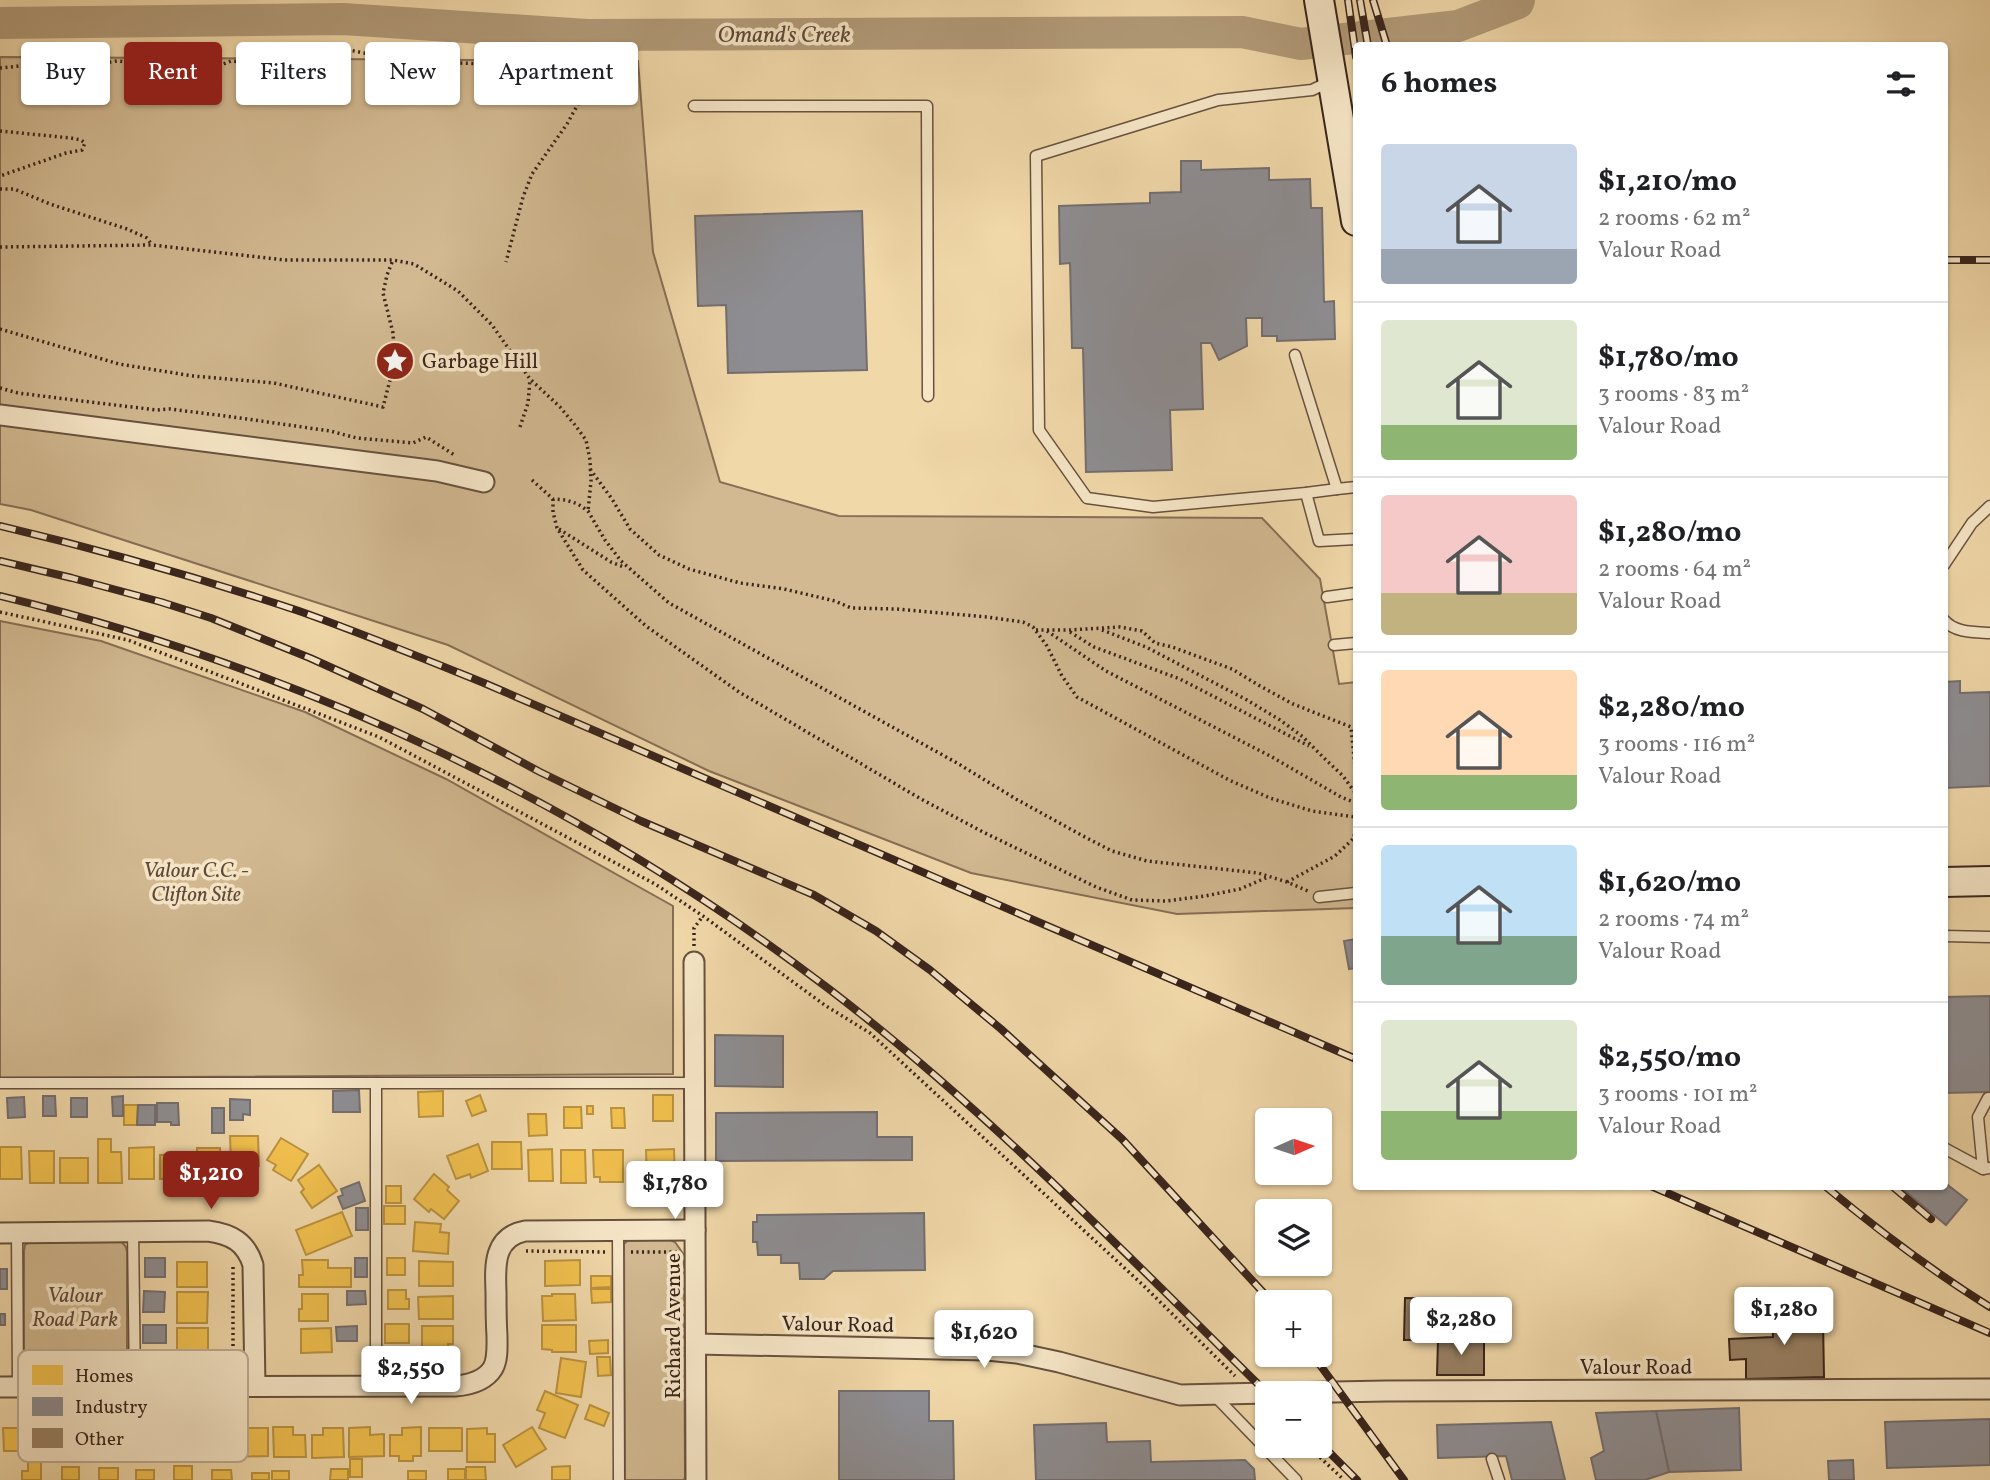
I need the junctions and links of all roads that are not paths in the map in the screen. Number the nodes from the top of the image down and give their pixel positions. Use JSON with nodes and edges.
{"nodes":[{"id":1,"x":1320,"y":4,"type":"edge"},
{"id":2,"x":1332,"y":81,"type":"junction"},
{"id":3,"x":694,"y":106,"type":"dead end"},
{"id":4,"x":1353,"y":204,"type":"edge"},
{"id":5,"x":1295,"y":355,"type":"dead end"},
{"id":6,"x":928,"y":396,"type":"dead end"},
{"id":7,"x":0,"y":415,"type":"edge"},
{"id":8,"x":484,"y":482,"type":"dead end"},
{"id":9,"x":1353,"y":487,"type":"edge"},
{"id":10,"x":1337,"y":489,"type":"junction"},
{"id":11,"x":1306,"y":494,"type":"junction"},
{"id":12,"x":1990,"y":506,"type":"edge"},
{"id":13,"x":1353,"y":539,"type":"edge"},
{"id":14,"x":1948,"y":560,"type":"edge"},
{"id":15,"x":1353,"y":593,"type":"edge"},
{"id":16,"x":1327,"y":597,"type":"dead end"},
{"id":17,"x":1948,"y":624,"type":"edge"},
{"id":18,"x":1990,"y":633,"type":"edge"},
{"id":19,"x":1353,"y":643,"type":"edge"},
{"id":20,"x":1334,"y":645,"type":"dead end"},
{"id":21,"x":1990,"y":881,"type":"edge"},
{"id":22,"x":1948,"y":882,"type":"edge"},
{"id":23,"x":1353,"y":893,"type":"edge"},
{"id":24,"x":1319,"y":897,"type":"road end"},
{"id":25,"x":1948,"y":936,"type":"edge"},
{"id":26,"x":1990,"y":937,"type":"edge"},
{"id":27,"x":694,"y":962,"type":"road end"},
{"id":28,"x":0,"y":1083,"type":"edge"},
{"id":29,"x":376,"y":1083,"type":"junction"},
{"id":30,"x":695,"y":1083,"type":"junction"},
{"id":31,"x":1990,"y":1098,"type":"edge"},
{"id":32,"x":1948,"y":1150,"type":"edge"},
{"id":33,"x":1986,"y":1169,"type":"edge"},
{"id":34,"x":618,"y":1230,"type":"junction"},
{"id":35,"x":695,"y":1230,"type":"junction"},
{"id":36,"x":133,"y":1231,"type":"junction"},
{"id":37,"x":9,"y":1233,"type":"edge"},
{"id":38,"x":696,"y":1344,"type":"junction"},
{"id":39,"x":135,"y":1350,"type":"edge"},
{"id":40,"x":248,"y":1386,"type":"edge"},
{"id":41,"x":255,"y":1386,"type":"junction"},
{"id":42,"x":376,"y":1386,"type":"junction"},
{"id":43,"x":9,"y":1387,"type":"edge"},
{"id":44,"x":1990,"y":1389,"type":"edge"},
{"id":45,"x":1332,"y":1392,"type":"edge"},
{"id":46,"x":1255,"y":1394,"type":"edge"},
{"id":47,"x":1213,"y":1395,"type":"junction"},
{"id":48,"x":1492,"y":1459,"type":"dead end"},
{"id":49,"x":619,"y":1480,"type":"edge"},
{"id":50,"x":696,"y":1480,"type":"edge"},
{"id":51,"x":1296,"y":1480,"type":"edge"},
{"id":52,"x":1499,"y":1480,"type":"edge"}],
"edges":[{"from":1,"to":2,"type":"street"},
{"from":2,"to":4,"type":"street"},
{"from":2,"to":11,"type":"lane"},
{"from":3,"to":6,"type":"lane"},
{"from":5,"to":10,"type":"lane"},
{"from":7,"to":8,"type":"street"},
{"from":9,"to":10,"type":"lane"},
{"from":10,"to":11,"type":"lane"},
{"from":11,"to":13,"type":"lane"},
{"from":12,"to":14,"type":"lane"},
{"from":15,"to":16,"type":"lane"},
{"from":17,"to":18,"type":"lane"},
{"from":19,"to":20,"type":"lane"},
{"from":21,"to":22,"type":"street"},
{"from":23,"to":24,"type":"lane"},
{"from":25,"to":26,"type":"lane"},
{"from":27,"to":30,"type":"street","name":"Richard Avenue"},
{"from":28,"to":29,"type":"lane"},
{"from":29,"to":30,"type":"lane"},
{"from":29,"to":42,"type":"lane"},
{"from":30,"to":35,"type":"street","name":"Richard Avenue"},
{"from":31,"to":33,"type":"lane"},
{"from":32,"to":33,"type":"lane"},
{"from":34,"to":35,"type":"street"},
{"from":34,"to":42,"type":"street"},
{"from":34,"to":49,"type":"lane"},
{"from":35,"to":38,"type":"street","name":"Richard Avenue"},
{"from":36,"to":37,"type":"street"},
{"from":36,"to":39,"type":"lane"},
{"from":36,"to":41,"type":"street"},
{"from":37,"to":43,"type":"lane"},
{"from":38,"to":47,"type":"street","name":"Valour Road"},
{"from":38,"to":50,"type":"street","name":"Richard Avenue"},
{"from":40,"to":41,"type":"street"},
{"from":41,"to":42,"type":"street"},
{"from":44,"to":45,"type":"street","name":"Valour Road"},
{"from":46,"to":47,"type":"street","name":"Valour Road"},
{"from":47,"to":51,"type":"lane"},
{"from":48,"to":52,"type":"lane"}]}
